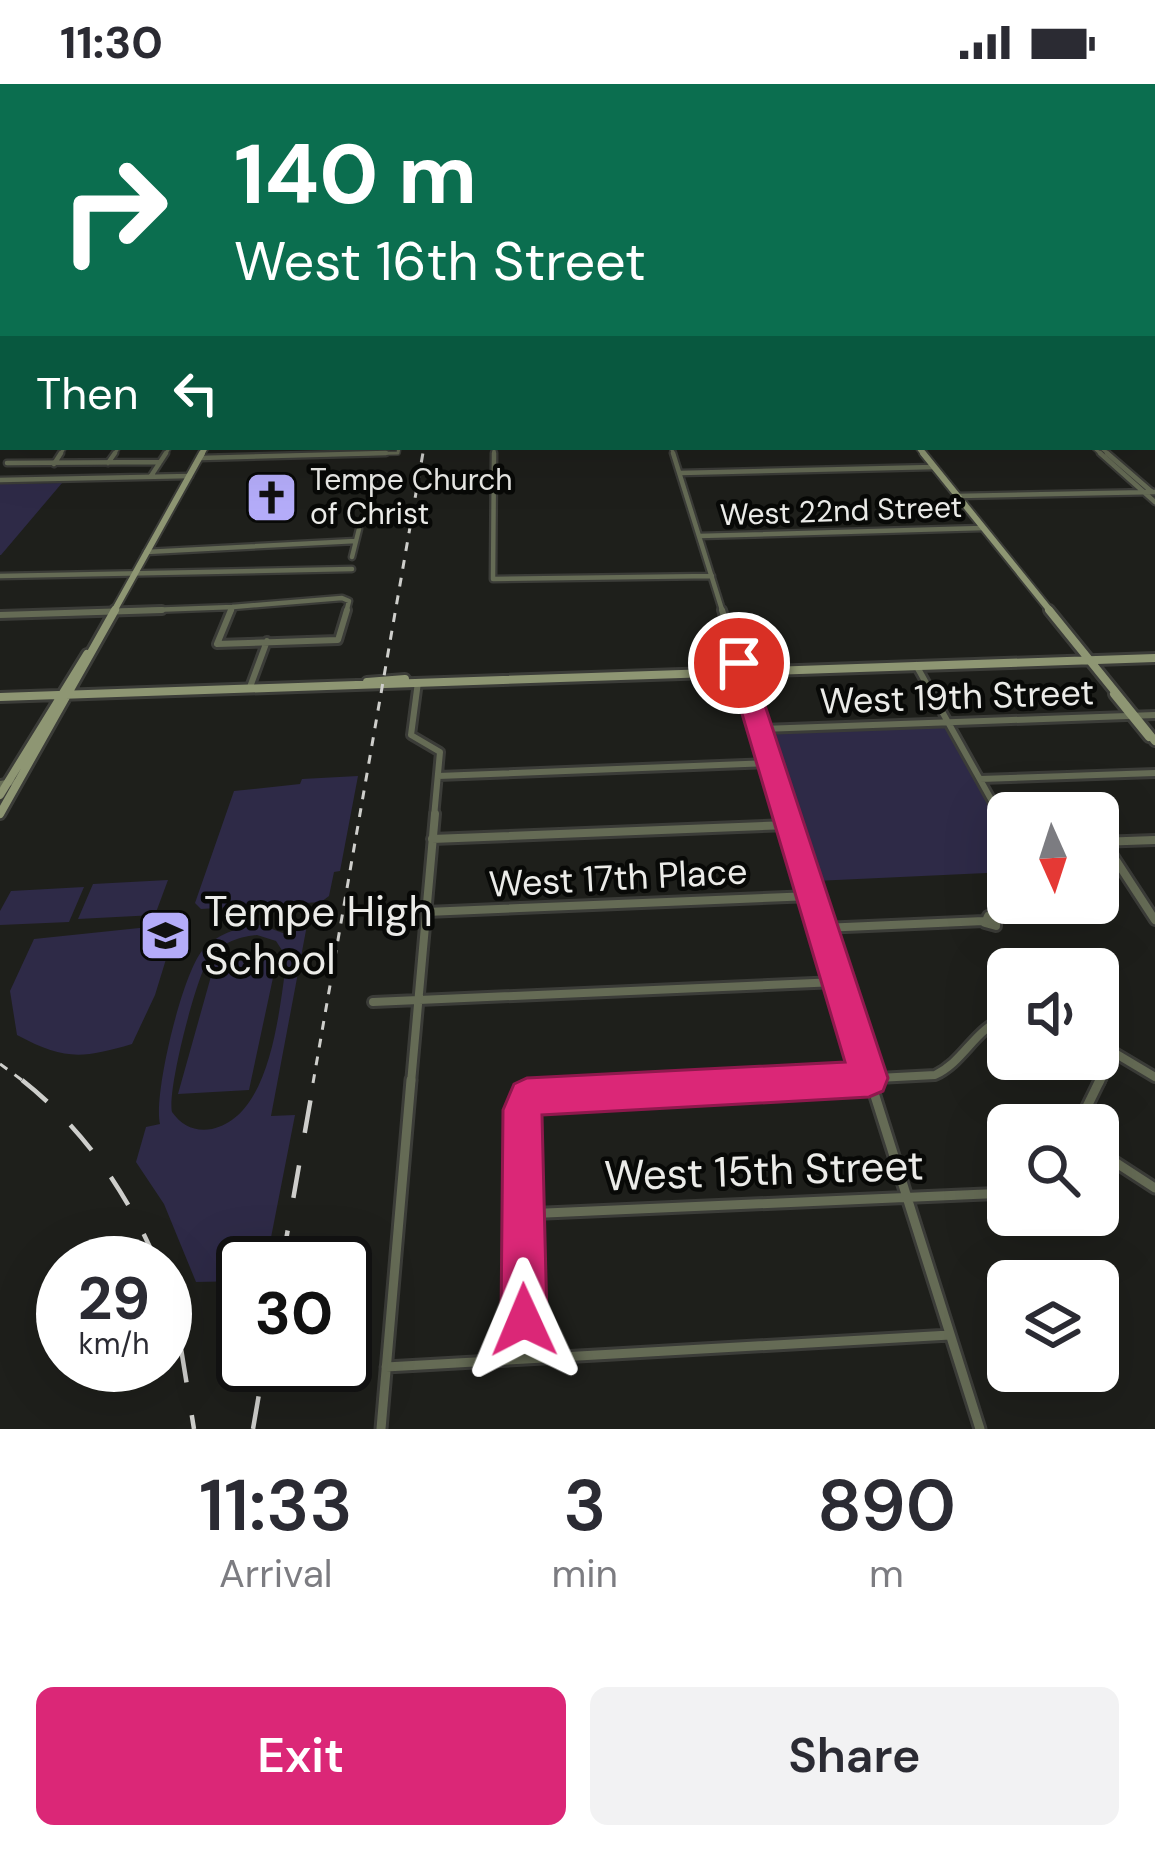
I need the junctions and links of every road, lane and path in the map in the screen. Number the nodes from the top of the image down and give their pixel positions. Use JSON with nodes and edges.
{"nodes":[{"id":1,"x":63,"y":450,"type":"edge"},
{"id":2,"x":117,"y":450,"type":"edge"},
{"id":3,"x":168,"y":450,"type":"edge"},
{"id":4,"x":204,"y":450,"type":"edge"},
{"id":5,"x":254,"y":450,"type":"edge"},
{"id":6,"x":399,"y":450,"type":"edge"},
{"id":7,"x":494,"y":450,"type":"edge"},
{"id":8,"x":672,"y":450,"type":"edge"},
{"id":9,"x":920,"y":450,"type":"edge"},
{"id":10,"x":1100,"y":450,"type":"edge"},
{"id":11,"x":250,"y":457,"type":"junction"},
{"id":12,"x":200,"y":458,"type":"junction"},
{"id":13,"x":160,"y":461,"type":"junction"},
{"id":14,"x":108,"y":463,"type":"junction"},
{"id":15,"x":7,"y":464,"type":"dead end"},
{"id":16,"x":54,"y":464,"type":"junction"},
{"id":17,"x":934,"y":467,"type":"junction"},
{"id":18,"x":680,"y":473,"type":"junction"},
{"id":19,"x":151,"y":476,"type":"junction"},
{"id":20,"x":190,"y":476,"type":"junction"},
{"id":21,"x":0,"y":481,"type":"edge"},
{"id":22,"x":1152,"y":494,"type":"edge"},
{"id":23,"x":958,"y":496,"type":"junction"},
{"id":24,"x":359,"y":529,"type":"dead end"},
{"id":25,"x":983,"y":529,"type":"junction"},
{"id":26,"x":699,"y":536,"type":"junction"},
{"id":27,"x":356,"y":541,"type":"junction"},
{"id":28,"x":146,"y":552,"type":"junction"},
{"id":29,"x":352,"y":557,"type":"dead end"},
{"id":30,"x":352,"y":569,"type":"dead end"},
{"id":31,"x":0,"y":576,"type":"edge"},
{"id":32,"x":132,"y":576,"type":"junction"},
{"id":33,"x":712,"y":576,"type":"junction"},
{"id":34,"x":234,"y":603,"type":"junction"},
{"id":35,"x":111,"y":613,"type":"junction"},
{"id":36,"x":0,"y":615,"type":"edge"},
{"id":37,"x":267,"y":641,"type":"junction"},
{"id":38,"x":1155,"y":658,"type":"edge"},
{"id":39,"x":1089,"y":660,"type":"junction"},
{"id":40,"x":916,"y":665,"type":"junction"},
{"id":41,"x":741,"y":670,"type":"junction"},
{"id":42,"x":415,"y":680,"type":"junction"},
{"id":43,"x":250,"y":687,"type":"junction"},
{"id":44,"x":64,"y":694,"type":"junction"},
{"id":45,"x":0,"y":697,"type":"edge"},
{"id":46,"x":1155,"y":715,"type":"edge"},
{"id":47,"x":1134,"y":716,"type":"junction"},
{"id":48,"x":949,"y":723,"type":"junction"},
{"id":49,"x":760,"y":729,"type":"junction"},
{"id":50,"x":1155,"y":742,"type":"edge"},
{"id":51,"x":771,"y":764,"type":"junction"},
{"id":52,"x":1155,"y":773,"type":"edge"},
{"id":53,"x":438,"y":776,"type":"junction"},
{"id":54,"x":980,"y":779,"type":"junction"},
{"id":55,"x":7,"y":783,"type":"edge"},
{"id":56,"x":987,"y":792,"type":"edge"},
{"id":57,"x":0,"y":795,"type":"edge"},
{"id":58,"x":0,"y":814,"type":"edge"},
{"id":59,"x":790,"y":824,"type":"junction"},
{"id":60,"x":432,"y":839,"type":"junction"},
{"id":61,"x":1155,"y":839,"type":"edge"},
{"id":62,"x":1119,"y":841,"type":"edge"},
{"id":63,"x":1119,"y":868,"type":"edge"},
{"id":64,"x":812,"y":896,"type":"junction"},
{"id":65,"x":425,"y":913,"type":"junction"},
{"id":66,"x":1155,"y":920,"type":"edge"},
{"id":67,"x":984,"y":921,"type":"dead end"},
{"id":68,"x":822,"y":928,"type":"junction"},
{"id":69,"x":839,"y":982,"type":"junction"},
{"id":70,"x":418,"y":1000,"type":"junction"},
{"id":71,"x":374,"y":1002,"type":"dead end"},
{"id":72,"x":987,"y":1024,"type":"edge"},
{"id":73,"x":1119,"y":1055,"type":"edge"},
{"id":74,"x":1155,"y":1077,"type":"edge"},
{"id":75,"x":869,"y":1078,"type":"junction"},
{"id":76,"x":1119,"y":1165,"type":"edge"},
{"id":77,"x":1155,"y":1188,"type":"edge"},
{"id":78,"x":987,"y":1194,"type":"edge"},
{"id":79,"x":906,"y":1196,"type":"junction"},
{"id":80,"x":524,"y":1214,"type":"junction"},
{"id":81,"x":950,"y":1336,"type":"junction"},
{"id":82,"x":525,"y":1359,"type":"junction"},
{"id":83,"x":386,"y":1367,"type":"junction"},
{"id":84,"x":381,"y":1429,"type":"edge"},
{"id":85,"x":980,"y":1429,"type":"edge"}],
"edges":[{"from":1,"to":16,"type":"street"},
{"from":2,"to":14,"type":"street"},
{"from":3,"to":13,"type":"street"},
{"from":4,"to":12,"type":"main road"},
{"from":5,"to":11,"type":"street"},
{"from":6,"to":11,"type":"street"},
{"from":7,"to":33,"type":"street"},
{"from":8,"to":18,"type":"street"},
{"from":9,"to":17,"type":"main road"},
{"from":10,"to":22,"type":"street"},
{"from":11,"to":12,"type":"street"},
{"from":12,"to":20,"type":"main road"},
{"from":13,"to":14,"type":"street"},
{"from":13,"to":19,"type":"street"},
{"from":14,"to":16,"type":"street"},
{"from":15,"to":16,"type":"street"},
{"from":17,"to":18,"type":"street"},
{"from":17,"to":23,"type":"main road"},
{"from":18,"to":26,"type":"street"},
{"from":19,"to":20,"type":"street"},
{"from":19,"to":21,"type":"street"},
{"from":20,"to":28,"type":"main road"},
{"from":22,"to":23,"type":"street"},
{"from":23,"to":25,"type":"main road"},
{"from":24,"to":27,"type":"street"},
{"from":25,"to":26,"type":"street","name":"West 22nd Street"},
{"from":25,"to":39,"type":"main road"},
{"from":26,"to":33,"type":"street"},
{"from":27,"to":28,"type":"street"},
{"from":27,"to":29,"type":"street"},
{"from":28,"to":32,"type":"main road"},
{"from":30,"to":32,"type":"street"},
{"from":31,"to":32,"type":"street"},
{"from":32,"to":35,"type":"main road"},
{"from":33,"to":41,"type":"street"},
{"from":34,"to":35,"type":"street"},
{"from":34,"to":37,"type":"street"},
{"from":34,"to":37,"type":"street"},
{"from":35,"to":36,"type":"street"},
{"from":35,"to":44,"type":"main road"},
{"from":37,"to":43,"type":"street"},
{"from":38,"to":39,"type":"main road"},
{"from":39,"to":40,"type":"main road"},
{"from":39,"to":47,"type":"main road"},
{"from":40,"to":41,"type":"main road"},
{"from":40,"to":48,"type":"street"},
{"from":41,"to":42,"type":"main road"},
{"from":41,"to":49,"type":"street"},
{"from":42,"to":43,"type":"main road"},
{"from":42,"to":53,"type":"street"},
{"from":43,"to":44,"type":"main road"},
{"from":44,"to":45,"type":"main road"},
{"from":44,"to":55,"type":"main road"},
{"from":44,"to":58,"type":"main road"},
{"from":46,"to":47,"type":"street","name":"West 19th Street"},
{"from":47,"to":48,"type":"street","name":"West 19th Street"},
{"from":47,"to":50,"type":"main road"},
{"from":48,"to":49,"type":"street","name":"West 19th Street"},
{"from":48,"to":54,"type":"street"},
{"from":49,"to":51,"type":"street"},
{"from":51,"to":53,"type":"street"},
{"from":51,"to":59,"type":"street"},
{"from":52,"to":54,"type":"street"},
{"from":53,"to":60,"type":"street"},
{"from":54,"to":56,"type":"street"},
{"from":55,"to":57,"type":"main road"},
{"from":59,"to":60,"type":"street"},
{"from":59,"to":64,"type":"street"},
{"from":60,"to":65,"type":"street"},
{"from":61,"to":62,"type":"street"},
{"from":63,"to":66,"type":"street"},
{"from":64,"to":65,"type":"street","name":"West 17th Place"},
{"from":64,"to":68,"type":"street"},
{"from":65,"to":70,"type":"street"},
{"from":67,"to":68,"type":"street"},
{"from":68,"to":69,"type":"street"},
{"from":69,"to":70,"type":"street"},
{"from":69,"to":75,"type":"street"},
{"from":70,"to":71,"type":"street"},
{"from":70,"to":83,"type":"street"},
{"from":72,"to":75,"type":"street"},
{"from":73,"to":74,"type":"street"},
{"from":75,"to":79,"type":"street"},
{"from":75,"to":80,"type":"street"},
{"from":76,"to":77,"type":"street"},
{"from":78,"to":79,"type":"street","name":"West 15th Street"},
{"from":79,"to":80,"type":"street","name":"West 15th Street"},
{"from":79,"to":81,"type":"street"},
{"from":80,"to":82,"type":"street"},
{"from":81,"to":82,"type":"street"},
{"from":81,"to":85,"type":"street"},
{"from":82,"to":83,"type":"street"},
{"from":83,"to":84,"type":"street"}]}
